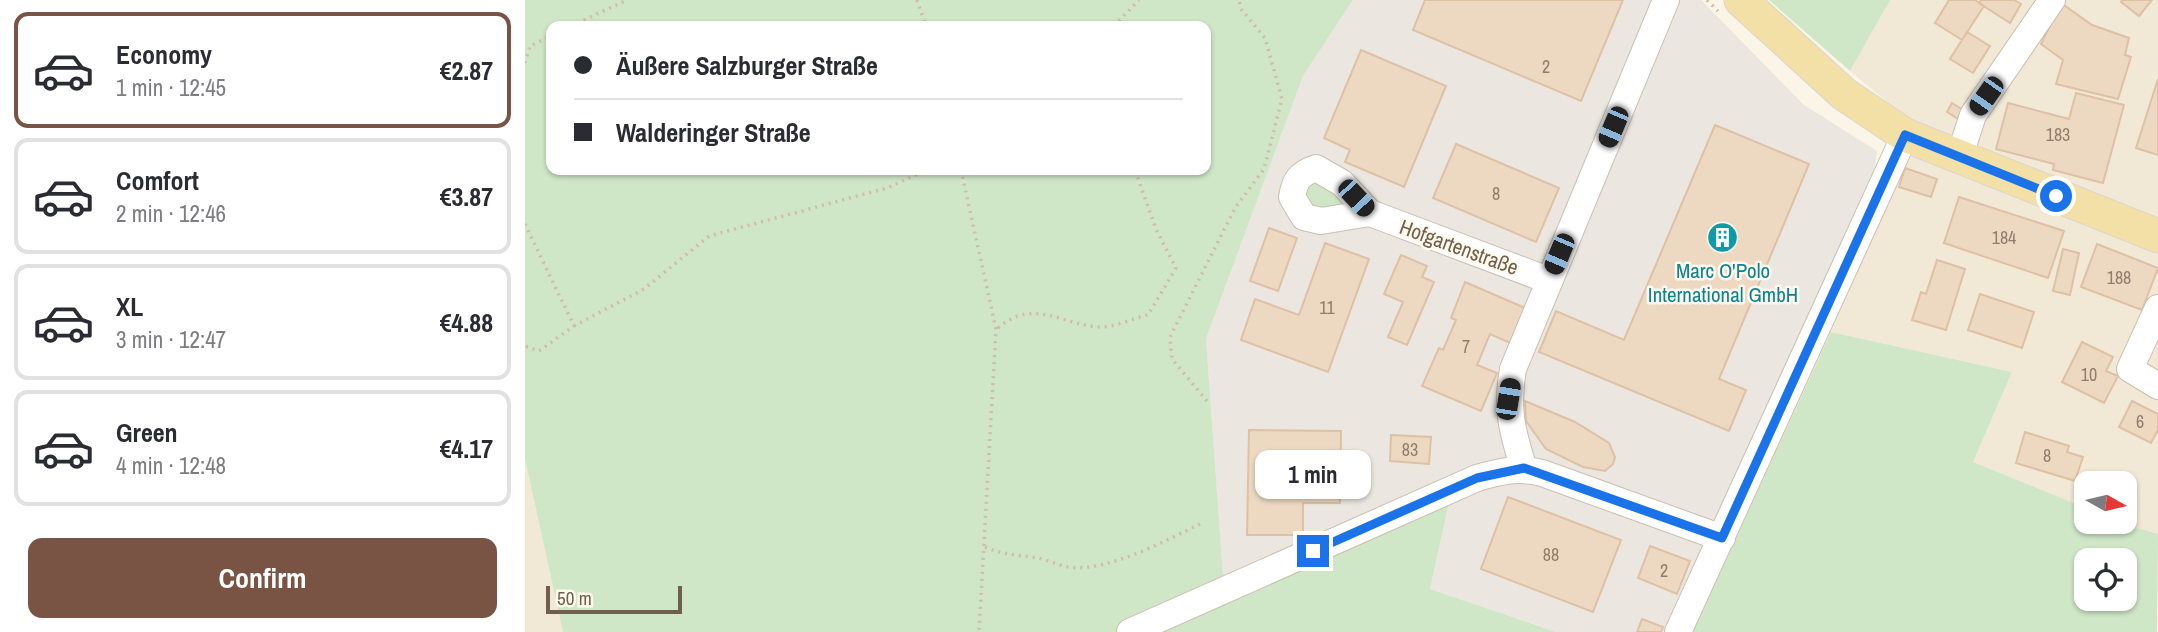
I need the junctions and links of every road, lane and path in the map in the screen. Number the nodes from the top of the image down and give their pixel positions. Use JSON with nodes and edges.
{"nodes":[{"id":1,"x":627,"y":0,"type":"edge"},
{"id":2,"x":917,"y":0,"type":"edge"},
{"id":3,"x":1139,"y":0,"type":"edge"},
{"id":4,"x":1239,"y":0,"type":"edge"},
{"id":5,"x":1666,"y":0,"type":"edge"},
{"id":6,"x":1741,"y":0,"type":"edge"},
{"id":7,"x":2052,"y":0,"type":"edge"},
{"id":8,"x":583,"y":21,"type":"edge"},
{"id":9,"x":924,"y":21,"type":"edge"},
{"id":10,"x":1119,"y":21,"type":"edge"},
{"id":11,"x":546,"y":38,"type":"edge"},
{"id":12,"x":525,"y":63,"type":"edge"},
{"id":13,"x":1905,"y":135,"type":"junction"},
{"id":14,"x":1959,"y":158,"type":"junction"},
{"id":15,"x":916,"y":175,"type":"edge"},
{"id":16,"x":962,"y":175,"type":"edge"},
{"id":17,"x":1137,"y":175,"type":"edge"},
{"id":18,"x":1370,"y":213,"type":"dead end"},
{"id":19,"x":525,"y":224,"type":"edge"},
{"id":20,"x":2158,"y":236,"type":"edge"},
{"id":21,"x":1548,"y":280,"type":"junction"},
{"id":22,"x":2158,"y":308,"type":"edge"},
{"id":23,"x":574,"y":326,"type":"junction"},
{"id":24,"x":996,"y":329,"type":"junction"},
{"id":25,"x":525,"y":346,"type":"edge"},
{"id":26,"x":2158,"y":386,"type":"edge"},
{"id":27,"x":1207,"y":401,"type":"dead end"},
{"id":28,"x":1524,"y":468,"type":"junction"},
{"id":29,"x":1202,"y":523,"type":"dead end"},
{"id":30,"x":1722,"y":538,"type":"junction"},
{"id":31,"x":985,"y":547,"type":"junction"},
{"id":32,"x":979,"y":632,"type":"edge"},
{"id":33,"x":1130,"y":632,"type":"edge"},
{"id":34,"x":1678,"y":632,"type":"edge"}],
"edges":[{"from":1,"to":8,"type":"path"},
{"from":2,"to":9,"type":"path"},
{"from":3,"to":10,"type":"path"},
{"from":4,"to":27,"type":"path"},
{"from":5,"to":21,"type":"street"},
{"from":6,"to":13,"type":"main road"},
{"from":7,"to":14,"type":"street"},
{"from":11,"to":12,"type":"path"},
{"from":13,"to":14,"type":"main road"},
{"from":13,"to":30,"type":"street"},
{"from":14,"to":20,"type":"main road"},
{"from":15,"to":23,"type":"path"},
{"from":16,"to":24,"type":"path"},
{"from":17,"to":24,"type":"path"},
{"from":18,"to":21,"type":"street","name":"Hofgartenstraße"},
{"from":19,"to":23,"type":"path"},
{"from":21,"to":28,"type":"street"},
{"from":22,"to":26,"type":"street"},
{"from":23,"to":25,"type":"path"},
{"from":24,"to":31,"type":"path"},
{"from":28,"to":30,"type":"street"},
{"from":28,"to":33,"type":"street"},
{"from":29,"to":31,"type":"path"},
{"from":30,"to":34,"type":"street"},
{"from":31,"to":32,"type":"path"}]}
